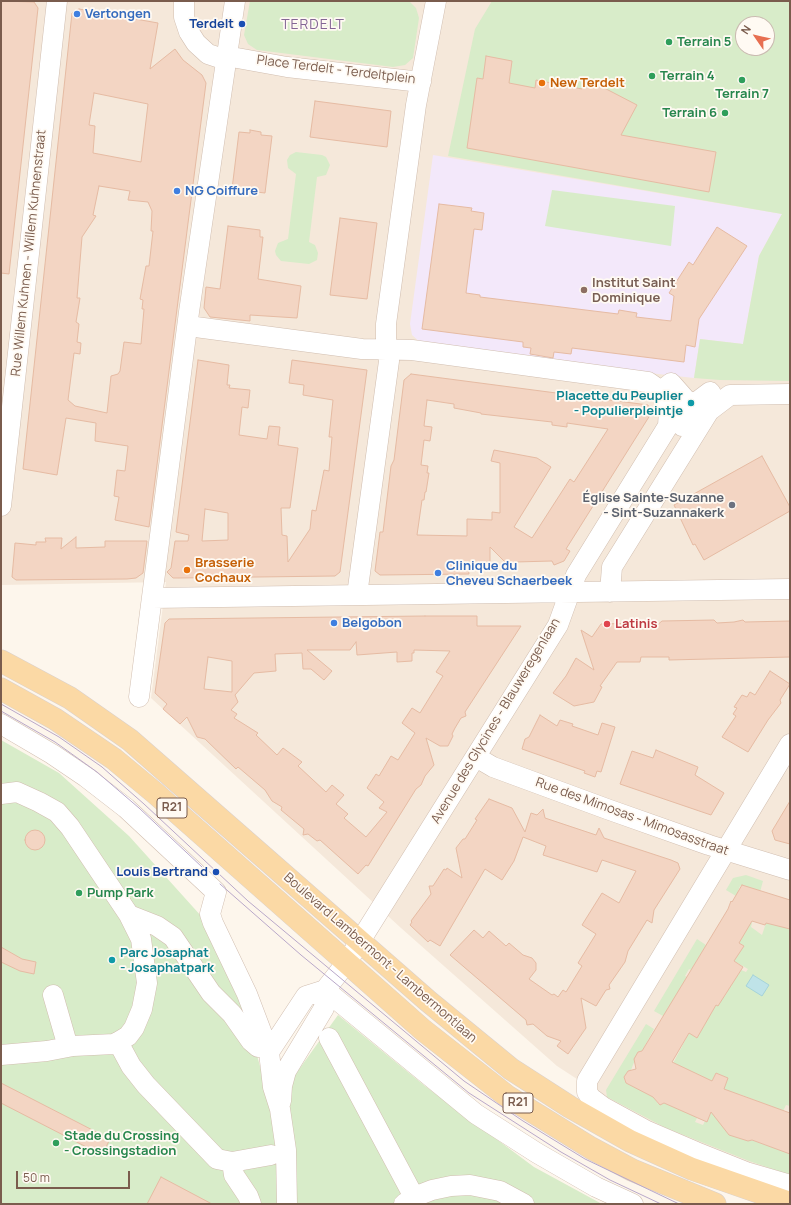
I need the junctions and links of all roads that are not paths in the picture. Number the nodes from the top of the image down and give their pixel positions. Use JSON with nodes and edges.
{"nodes":[{"id":1,"x":57,"y":1,"type":"edge"},
{"id":2,"x":235,"y":1,"type":"edge"},
{"id":3,"x":436,"y":1,"type":"edge"},
{"id":4,"x":178,"y":2,"type":"edge"},
{"id":5,"x":226,"y":58,"type":"junction"},
{"id":6,"x":420,"y":82,"type":"junction"},
{"id":7,"x":188,"y":326,"type":"junction"},
{"id":8,"x":387,"y":349,"type":"junction"},
{"id":9,"x":790,"y":394,"type":"edge"},
{"id":10,"x":713,"y":397,"type":"dead end"},
{"id":11,"x":681,"y":430,"type":"junction"},
{"id":12,"x":1,"y":506,"type":"edge"},
{"id":13,"x":790,"y":589,"type":"edge"},
{"id":14,"x":610,"y":592,"type":"junction"},
{"id":15,"x":570,"y":593,"type":"junction"},
{"id":16,"x":357,"y":595,"type":"junction"},
{"id":17,"x":152,"y":598,"type":"junction"},
{"id":18,"x":1,"y":661,"type":"edge"},
{"id":19,"x":1,"y":689,"type":"edge"},
{"id":20,"x":139,"y":697,"type":"dead end"},
{"id":21,"x":3,"y":728,"type":"edge"},
{"id":22,"x":790,"y":744,"type":"edge"},
{"id":23,"x":476,"y":756,"type":"junction"},
{"id":24,"x":1,"y":794,"type":"edge"},
{"id":25,"x":726,"y":850,"type":"junction"},
{"id":26,"x":790,"y":870,"type":"edge"},
{"id":27,"x":129,"y":915,"type":"junction"},
{"id":28,"x":360,"y":941,"type":"junction"},
{"id":29,"x":347,"y":962,"type":"junction"},
{"id":30,"x":325,"y":990,"type":"junction"},
{"id":31,"x":53,"y":994,"type":"dead end"},
{"id":32,"x":329,"y":1038,"type":"dead end"},
{"id":33,"x":118,"y":1042,"type":"junction"},
{"id":34,"x":68,"y":1047,"type":"junction"},
{"id":35,"x":264,"y":1050,"type":"junction"},
{"id":36,"x":1,"y":1055,"type":"edge"},
{"id":37,"x":280,"y":1109,"type":"junction"},
{"id":38,"x":271,"y":1155,"type":"dead end"},
{"id":39,"x":232,"y":1162,"type":"junction"},
{"id":40,"x":790,"y":1185,"type":"edge"},
{"id":41,"x":409,"y":1201,"type":"edge"},
{"id":42,"x":790,"y":1203,"type":"edge"},
{"id":43,"x":251,"y":1204,"type":"edge"},
{"id":44,"x":287,"y":1204,"type":"edge"},
{"id":45,"x":524,"y":1204,"type":"edge"},
{"id":46,"x":633,"y":1204,"type":"edge"},
{"id":47,"x":715,"y":1204,"type":"edge"}],
"edges":[{"from":1,"to":12,"type":"street","name":"Rue Willem Kuhnen - Willem Kuhnenstraat"},
{"from":2,"to":5,"type":"street"},
{"from":3,"to":6,"type":"street","name":"Place Terdelt - Terdeltplein"},
{"from":4,"to":5,"type":"street","name":"Place Terdelt - Terdeltplein"},
{"from":5,"to":6,"type":"street","name":"Place Terdelt - Terdeltplein"},
{"from":5,"to":7,"type":"street"},
{"from":6,"to":8,"type":"street"},
{"from":7,"to":8,"type":"street"},
{"from":7,"to":17,"type":"street"},
{"from":8,"to":11,"type":"street"},
{"from":8,"to":16,"type":"street"},
{"from":9,"to":11,"type":"street"},
{"from":10,"to":11,"type":"street"},
{"from":11,"to":14,"type":"street"},
{"from":11,"to":15,"type":"street","name":"Avenue des Glycines - Blauweregenlaan"},
{"from":13,"to":14,"type":"street"},
{"from":14,"to":15,"type":"street"},
{"from":15,"to":16,"type":"street"},
{"from":15,"to":23,"type":"street","name":"Avenue des Glycines - Blauweregenlaan"},
{"from":16,"to":17,"type":"street"},
{"from":17,"to":20,"type":"street"},
{"from":18,"to":28,"type":"main road","name":"Boulevard Lambermont - Lambermontlaan","number":"R21"},
{"from":19,"to":29,"type":"main road","name":"Boulevard Lambermont - Lambermontlaan","number":"R21"},
{"from":21,"to":35,"type":"street"},
{"from":22,"to":25,"type":"street"},
{"from":23,"to":25,"type":"street","name":"Rue des Mimosas - Mimosasstraat"},
{"from":23,"to":28,"type":"street","name":"Avenue des Glycines - Blauweregenlaan"},
{"from":24,"to":27,"type":"street"},
{"from":25,"to":26,"type":"street","name":"Rue des Mimosas - Mimosasstraat"},
{"from":25,"to":40,"type":"street"},
{"from":27,"to":33,"type":"street"},
{"from":27,"to":35,"type":"street"},
{"from":28,"to":29,"type":"street","name":"Avenue des Glycines - Blauweregenlaan"},
{"from":28,"to":42,"type":"main road","name":"Boulevard Lambermont - Lambermontlaan","number":"R21"},
{"from":29,"to":30,"type":"street","name":"Avenue des Glycines - Blauweregenlaan"},
{"from":29,"to":47,"type":"main road","name":"Boulevard Lambermont - Lambermontlaan","number":"R21"},
{"from":30,"to":35,"type":"street"},
{"from":30,"to":37,"type":"street"},
{"from":30,"to":46,"type":"street"},
{"from":31,"to":34,"type":"street"},
{"from":32,"to":41,"type":"street"},
{"from":33,"to":34,"type":"street"},
{"from":33,"to":39,"type":"street"},
{"from":34,"to":36,"type":"street"},
{"from":35,"to":37,"type":"street"},
{"from":37,"to":44,"type":"street"},
{"from":38,"to":39,"type":"street"},
{"from":39,"to":43,"type":"street"},
{"from":41,"to":45,"type":"street"}]}
